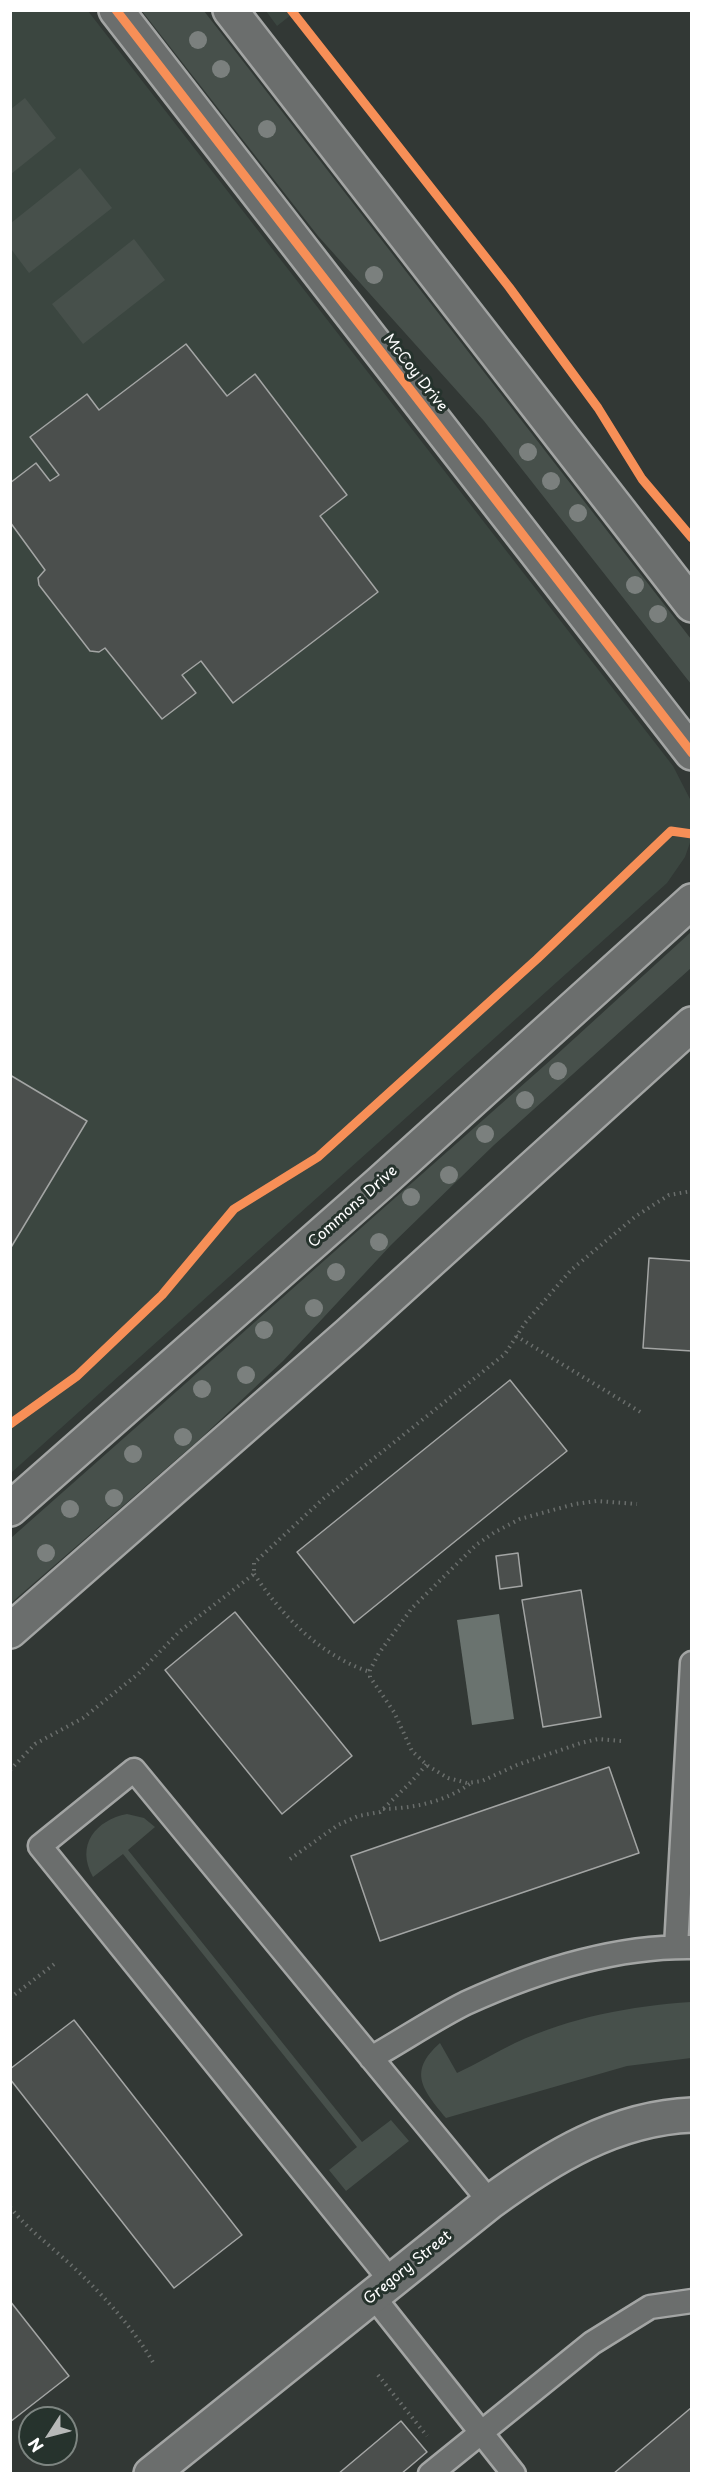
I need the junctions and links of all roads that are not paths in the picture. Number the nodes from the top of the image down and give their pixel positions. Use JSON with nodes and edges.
{"nodes":[{"id":1,"x":116,"y":10,"type":"edge"},
{"id":2,"x":230,"y":10,"type":"edge"},
{"id":3,"x":692,"y":605,"type":"edge"},
{"id":4,"x":692,"y":753,"type":"edge"},
{"id":5,"x":692,"y":901,"type":"edge"},
{"id":6,"x":692,"y":1024,"type":"edge"},
{"id":7,"x":10,"y":1509,"type":"edge"},
{"id":8,"x":10,"y":1632,"type":"edge"},
{"id":9,"x":692,"y":1663,"type":"edge"},
{"id":10,"x":684,"y":1947,"type":"edge"},
{"id":11,"x":371,"y":2058,"type":"junction"},
{"id":12,"x":692,"y":2115,"type":"edge"},
{"id":13,"x":490,"y":2202,"type":"junction"},
{"id":14,"x":382,"y":2289,"type":"junction"},
{"id":15,"x":692,"y":2301,"type":"edge"},
{"id":16,"x":482,"y":2433,"type":"junction"},
{"id":17,"x":151,"y":2474,"type":"edge"},
{"id":18,"x":430,"y":2474,"type":"edge"},
{"id":19,"x":514,"y":2474,"type":"edge"}],
"edges":[{"from":1,"to":4,"type":"street","name":"McCoy Drive"},
{"from":2,"to":3,"type":"street"},
{"from":5,"to":7,"type":"street","name":"Commons Drive"},
{"from":6,"to":8,"type":"street"},
{"from":9,"to":10,"type":"lane"},
{"from":10,"to":11,"type":"lane"},
{"from":11,"to":13,"type":"lane"},
{"from":11,"to":14,"type":"lane"},
{"from":12,"to":13,"type":"street","name":"Gregory Street"},
{"from":13,"to":14,"type":"street","name":"Gregory Street"},
{"from":14,"to":16,"type":"lane"},
{"from":14,"to":17,"type":"street","name":"Gregory Street"},
{"from":15,"to":16,"type":"lane"},
{"from":16,"to":18,"type":"lane"},
{"from":16,"to":19,"type":"lane"}]}
